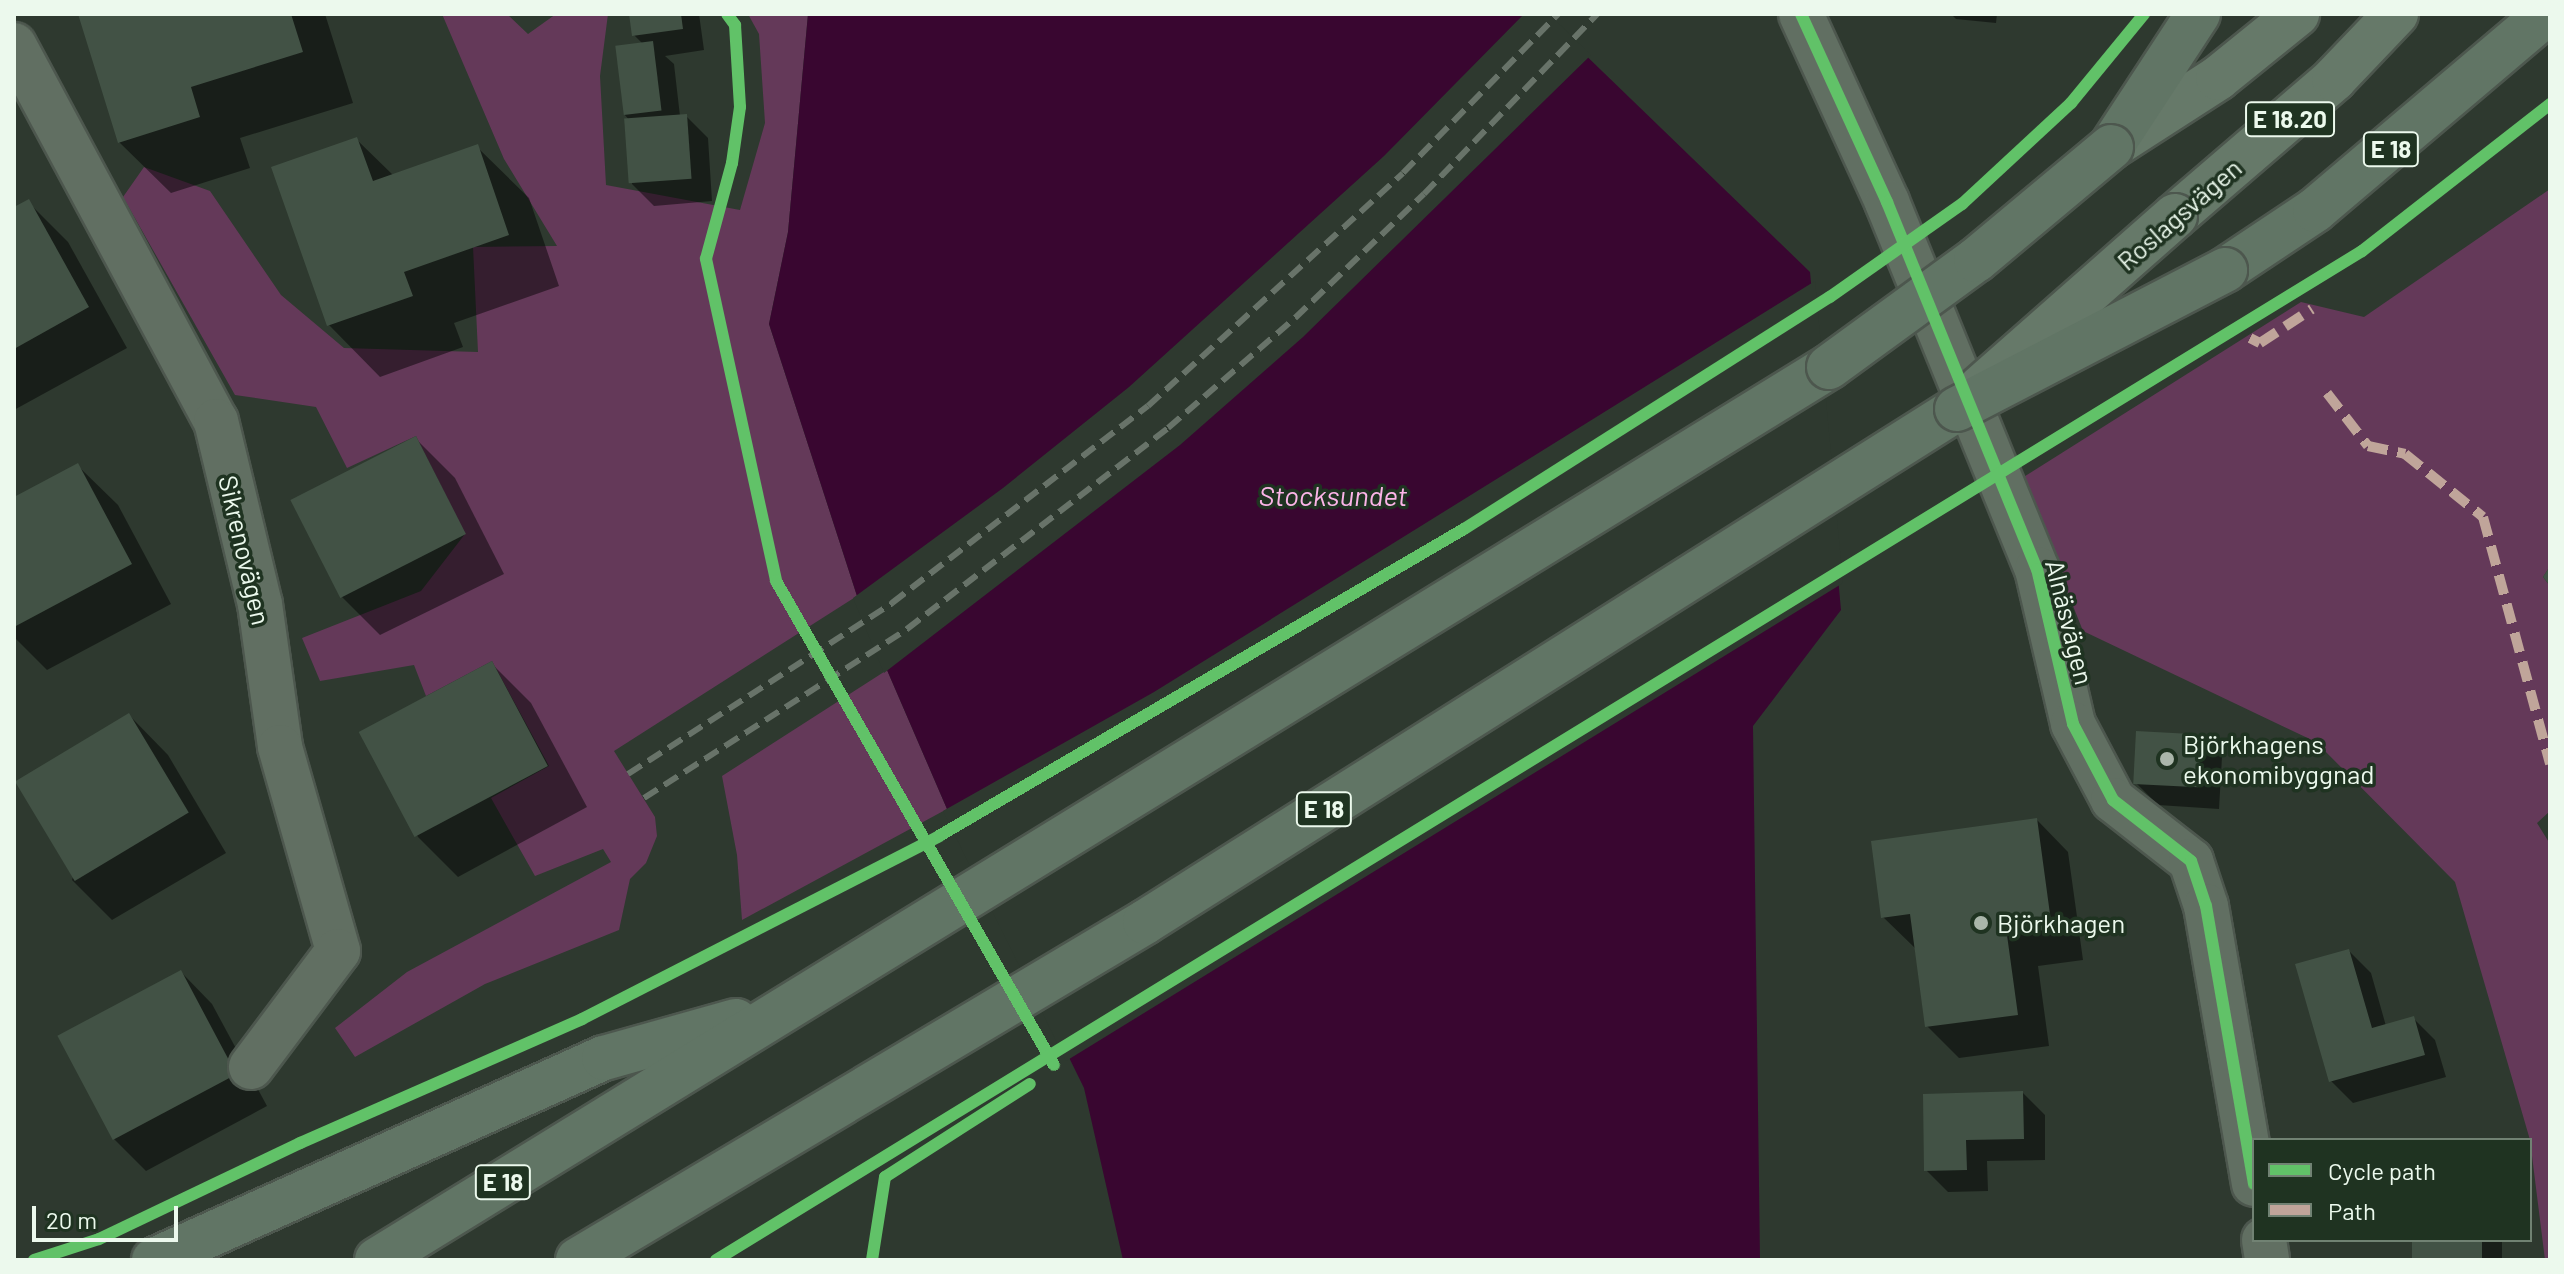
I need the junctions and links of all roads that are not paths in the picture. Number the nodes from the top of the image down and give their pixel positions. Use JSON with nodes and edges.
{"nodes":[{"id":1,"x":1801,"y":14,"type":"edge"},
{"id":2,"x":2198,"y":14,"type":"edge"},
{"id":3,"x":2297,"y":14,"type":"edge"},
{"id":4,"x":2396,"y":14,"type":"edge"},
{"id":5,"x":2546,"y":14,"type":"edge"},
{"id":6,"x":14,"y":45,"type":"edge"},
{"id":7,"x":2111,"y":147,"type":"junction"},
{"id":8,"x":1957,"y":409,"type":"junction"},
{"id":9,"x":785,"y":1007,"type":"junction"},
{"id":10,"x":251,"y":1067,"type":"dead end"},
{"id":11,"x":2252,"y":1172,"type":"edge"},
{"id":12,"x":683,"y":1197,"type":"junction"},
{"id":13,"x":154,"y":1260,"type":"edge"},
{"id":14,"x":377,"y":1260,"type":"edge"},
{"id":15,"x":578,"y":1260,"type":"edge"},
{"id":16,"x":608,"y":1260,"type":"edge"}],
"edges":[{"from":1,"to":11,"type":"street","name":"Alnäsvägen"},
{"from":2,"to":7,"type":"highway","number":"E 18"},
{"from":3,"to":7,"type":"main road","number":"E 18.20"},
{"from":4,"to":8,"type":"main road","name":"Roslagsvägen","number":"E 18.20","bridge":true},
{"from":5,"to":8,"type":"highway","number":"E 18","bridge":true},
{"from":6,"to":10,"type":"street","name":"Sikrenovägen"},
{"from":7,"to":9,"type":"highway","number":"E 18","bridge":true},
{"from":8,"to":12,"type":"highway","number":"E 18"},
{"from":9,"to":13,"type":"highway"},
{"from":9,"to":14,"type":"highway","number":"E 18"},
{"from":12,"to":15,"type":"highway","number":"E 18"},
{"from":12,"to":16,"type":"highway"}]}
